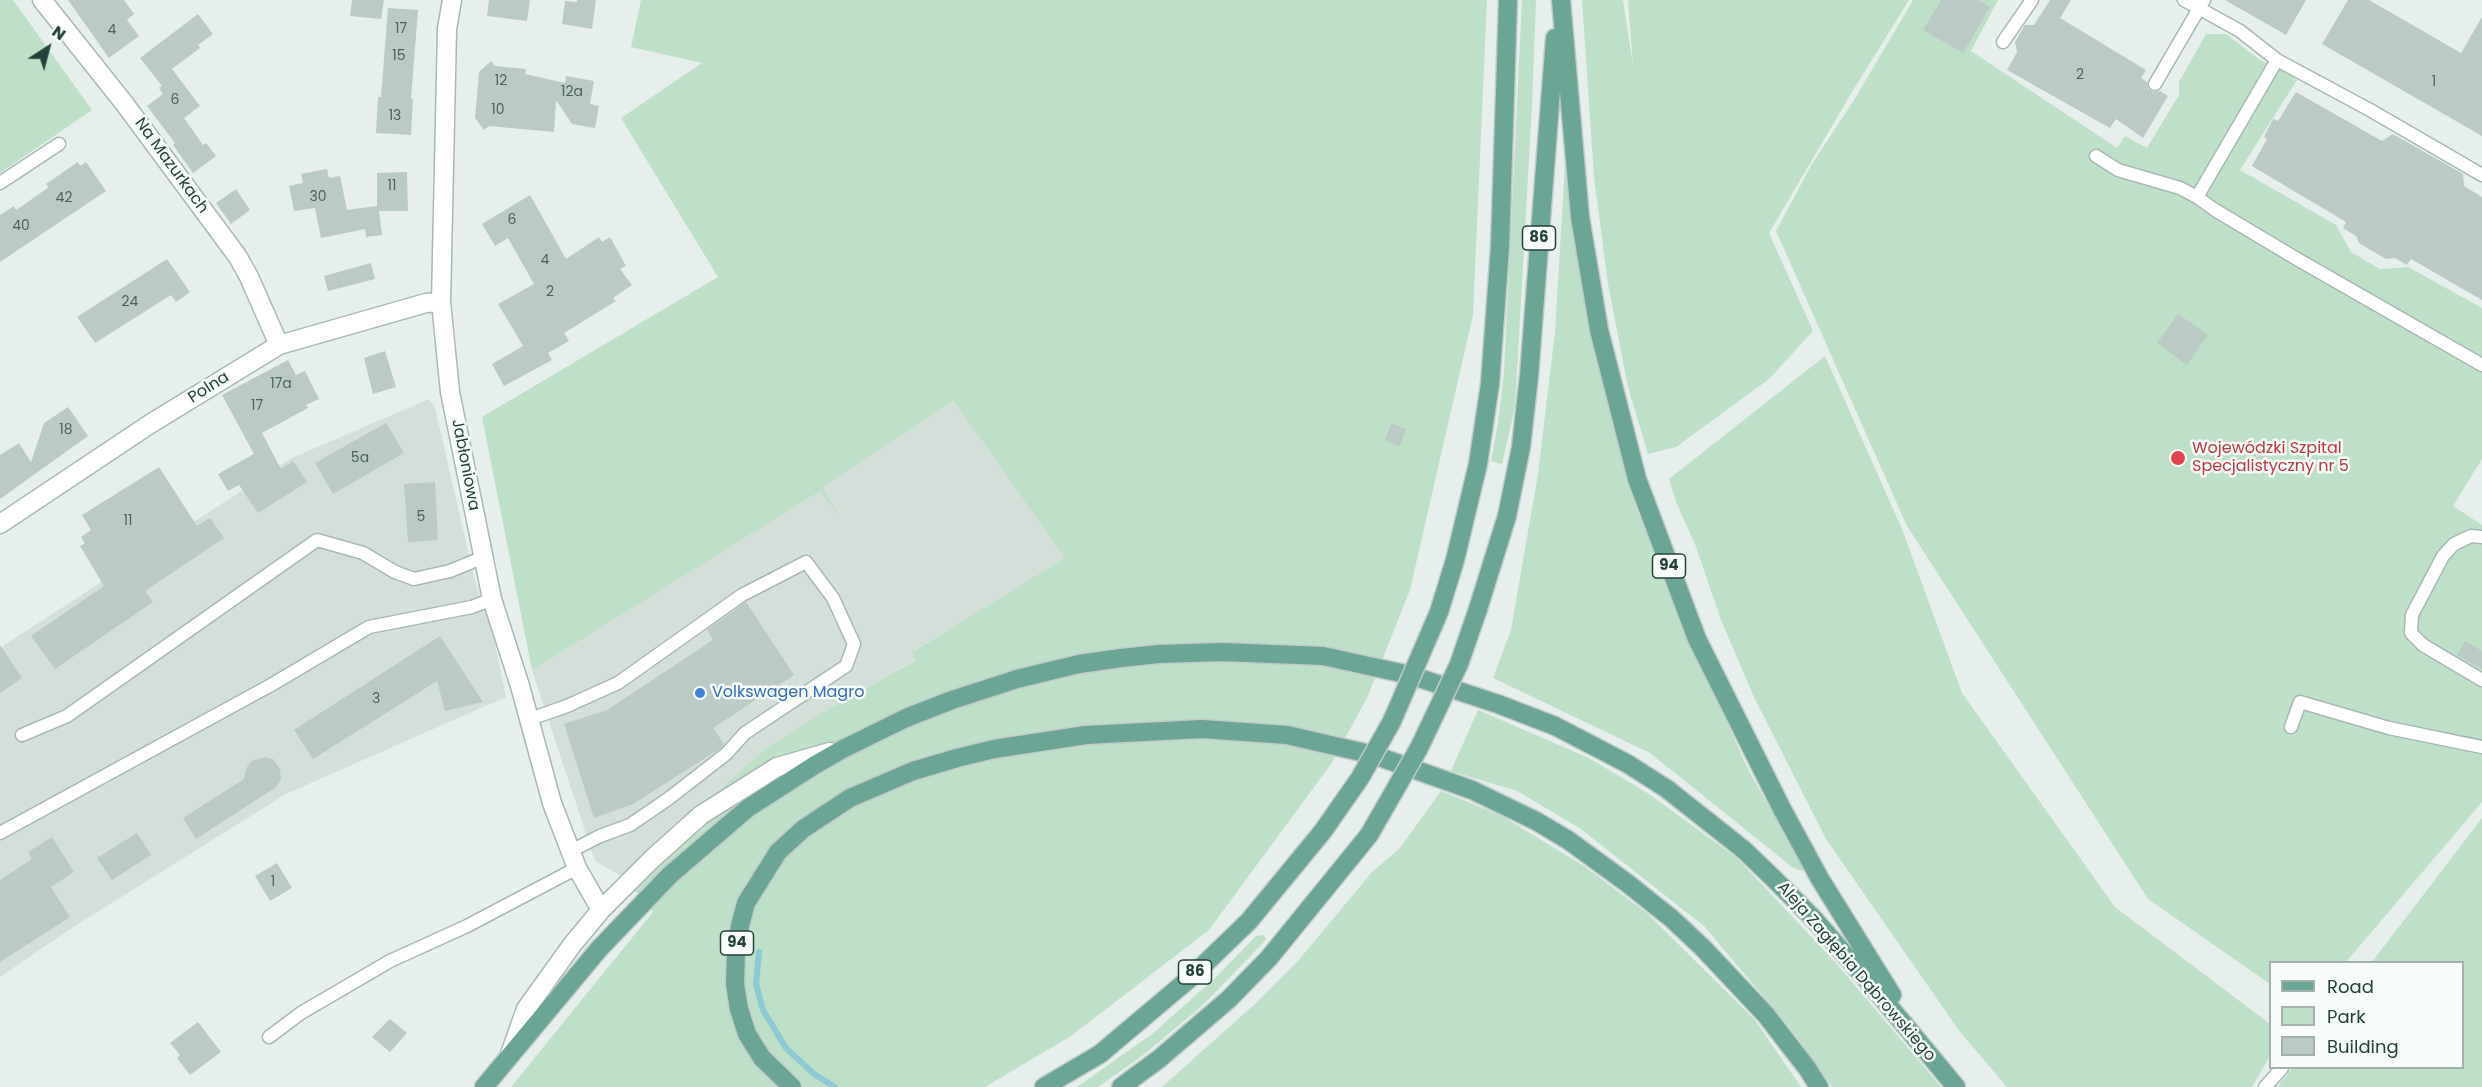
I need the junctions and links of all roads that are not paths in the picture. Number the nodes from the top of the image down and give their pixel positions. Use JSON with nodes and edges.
{"nodes":[{"id":1,"x":42,"y":0,"type":"edge"},
{"id":2,"x":452,"y":0,"type":"edge"},
{"id":3,"x":1508,"y":0,"type":"edge"},
{"id":4,"x":1559,"y":0,"type":"edge"},
{"id":5,"x":2032,"y":0,"type":"edge"},
{"id":6,"x":2184,"y":0,"type":"edge"},
{"id":7,"x":2201,"y":4,"type":"edge"},
{"id":8,"x":2003,"y":42,"type":"dead end"},
{"id":9,"x":2277,"y":60,"type":"junction"},
{"id":10,"x":2155,"y":84,"type":"dead end"},
{"id":11,"x":59,"y":144,"type":"dead end"},
{"id":12,"x":2096,"y":156,"type":"dead end"},
{"id":13,"x":2482,"y":175,"type":"edge"},
{"id":14,"x":0,"y":183,"type":"edge"},
{"id":15,"x":2197,"y":197,"type":"junction"},
{"id":16,"x":441,"y":302,"type":"junction"},
{"id":17,"x":279,"y":345,"type":"junction"},
{"id":18,"x":2482,"y":365,"type":"edge"},
{"id":19,"x":0,"y":524,"type":"edge"},
{"id":20,"x":2482,"y":537,"type":"edge"},
{"id":21,"x":484,"y":557,"type":"junction"},
{"id":22,"x":492,"y":600,"type":"junction"},
{"id":23,"x":2482,"y":680,"type":"edge"},
{"id":24,"x":530,"y":718,"type":"junction"},
{"id":25,"x":2291,"y":727,"type":"dead end"},
{"id":26,"x":22,"y":735,"type":"dead end"},
{"id":27,"x":2482,"y":747,"type":"edge"},
{"id":28,"x":843,"y":748,"type":"junction"},
{"id":29,"x":0,"y":833,"type":"edge"},
{"id":30,"x":574,"y":859,"type":"junction"},
{"id":31,"x":601,"y":910,"type":"junction"},
{"id":32,"x":269,"y":1037,"type":"dead end"},
{"id":33,"x":1929,"y":1056,"type":"junction"},
{"id":34,"x":508,"y":1059,"type":"junction"},
{"id":35,"x":2281,"y":1069,"type":"edge"},
{"id":36,"x":484,"y":1087,"type":"edge"},
{"id":37,"x":792,"y":1087,"type":"edge"},
{"id":38,"x":1044,"y":1087,"type":"edge"},
{"id":39,"x":1120,"y":1087,"type":"edge"},
{"id":40,"x":1819,"y":1087,"type":"edge"},
{"id":41,"x":1956,"y":1087,"type":"edge"},
{"id":42,"x":2265,"y":1087,"type":"edge"}],
"edges":[{"from":1,"to":17,"type":"street","name":"Na Mazurkach"},
{"from":2,"to":16,"type":"street","name":"Jabłoniowa"},
{"from":3,"to":38,"type":"main road","number":"86","bridge":true},
{"from":4,"to":33,"type":"main road","number":"94"},
{"from":4,"to":39,"type":"main road","number":"86","bridge":true},
{"from":5,"to":8,"type":"lane"},
{"from":6,"to":7,"type":"lane"},
{"from":7,"to":9,"type":"lane"},
{"from":7,"to":10,"type":"lane"},
{"from":9,"to":13,"type":"lane"},
{"from":9,"to":15,"type":"lane"},
{"from":11,"to":14,"type":"lane"},
{"from":12,"to":15,"type":"lane"},
{"from":15,"to":18,"type":"lane"},
{"from":16,"to":17,"type":"street","name":"Polna"},
{"from":16,"to":21,"type":"street","name":"Jabłoniowa"},
{"from":17,"to":19,"type":"street","name":"Polna"},
{"from":20,"to":23,"type":"lane"},
{"from":21,"to":22,"type":"street","name":"Jabłoniowa"},
{"from":21,"to":26,"type":"lane"},
{"from":22,"to":24,"type":"street","name":"Jabłoniowa"},
{"from":22,"to":29,"type":"lane"},
{"from":24,"to":30,"type":"street","name":"Jabłoniowa"},
{"from":24,"to":30,"type":"lane"},
{"from":25,"to":27,"type":"lane"},
{"from":28,"to":31,"type":"street"},
{"from":28,"to":33,"type":"main road","name":"Aleja Zagłębia Dąbrowskiego"},
{"from":28,"to":34,"type":"main road","name":"Aleja Zagłębia Dąbrowskiego"},
{"from":30,"to":31,"type":"street","name":"Jabłoniowa"},
{"from":30,"to":32,"type":"lane"},
{"from":31,"to":34,"type":"street"},
{"from":33,"to":41,"type":"main road","name":"Aleja Zagłębia Dąbrowskiego","number":"94"},
{"from":34,"to":36,"type":"main road","name":"Aleja Zagłębia Dąbrowskiego"},
{"from":35,"to":42,"type":"lane"},
{"from":37,"to":40,"type":"main road","number":"94"}]}
